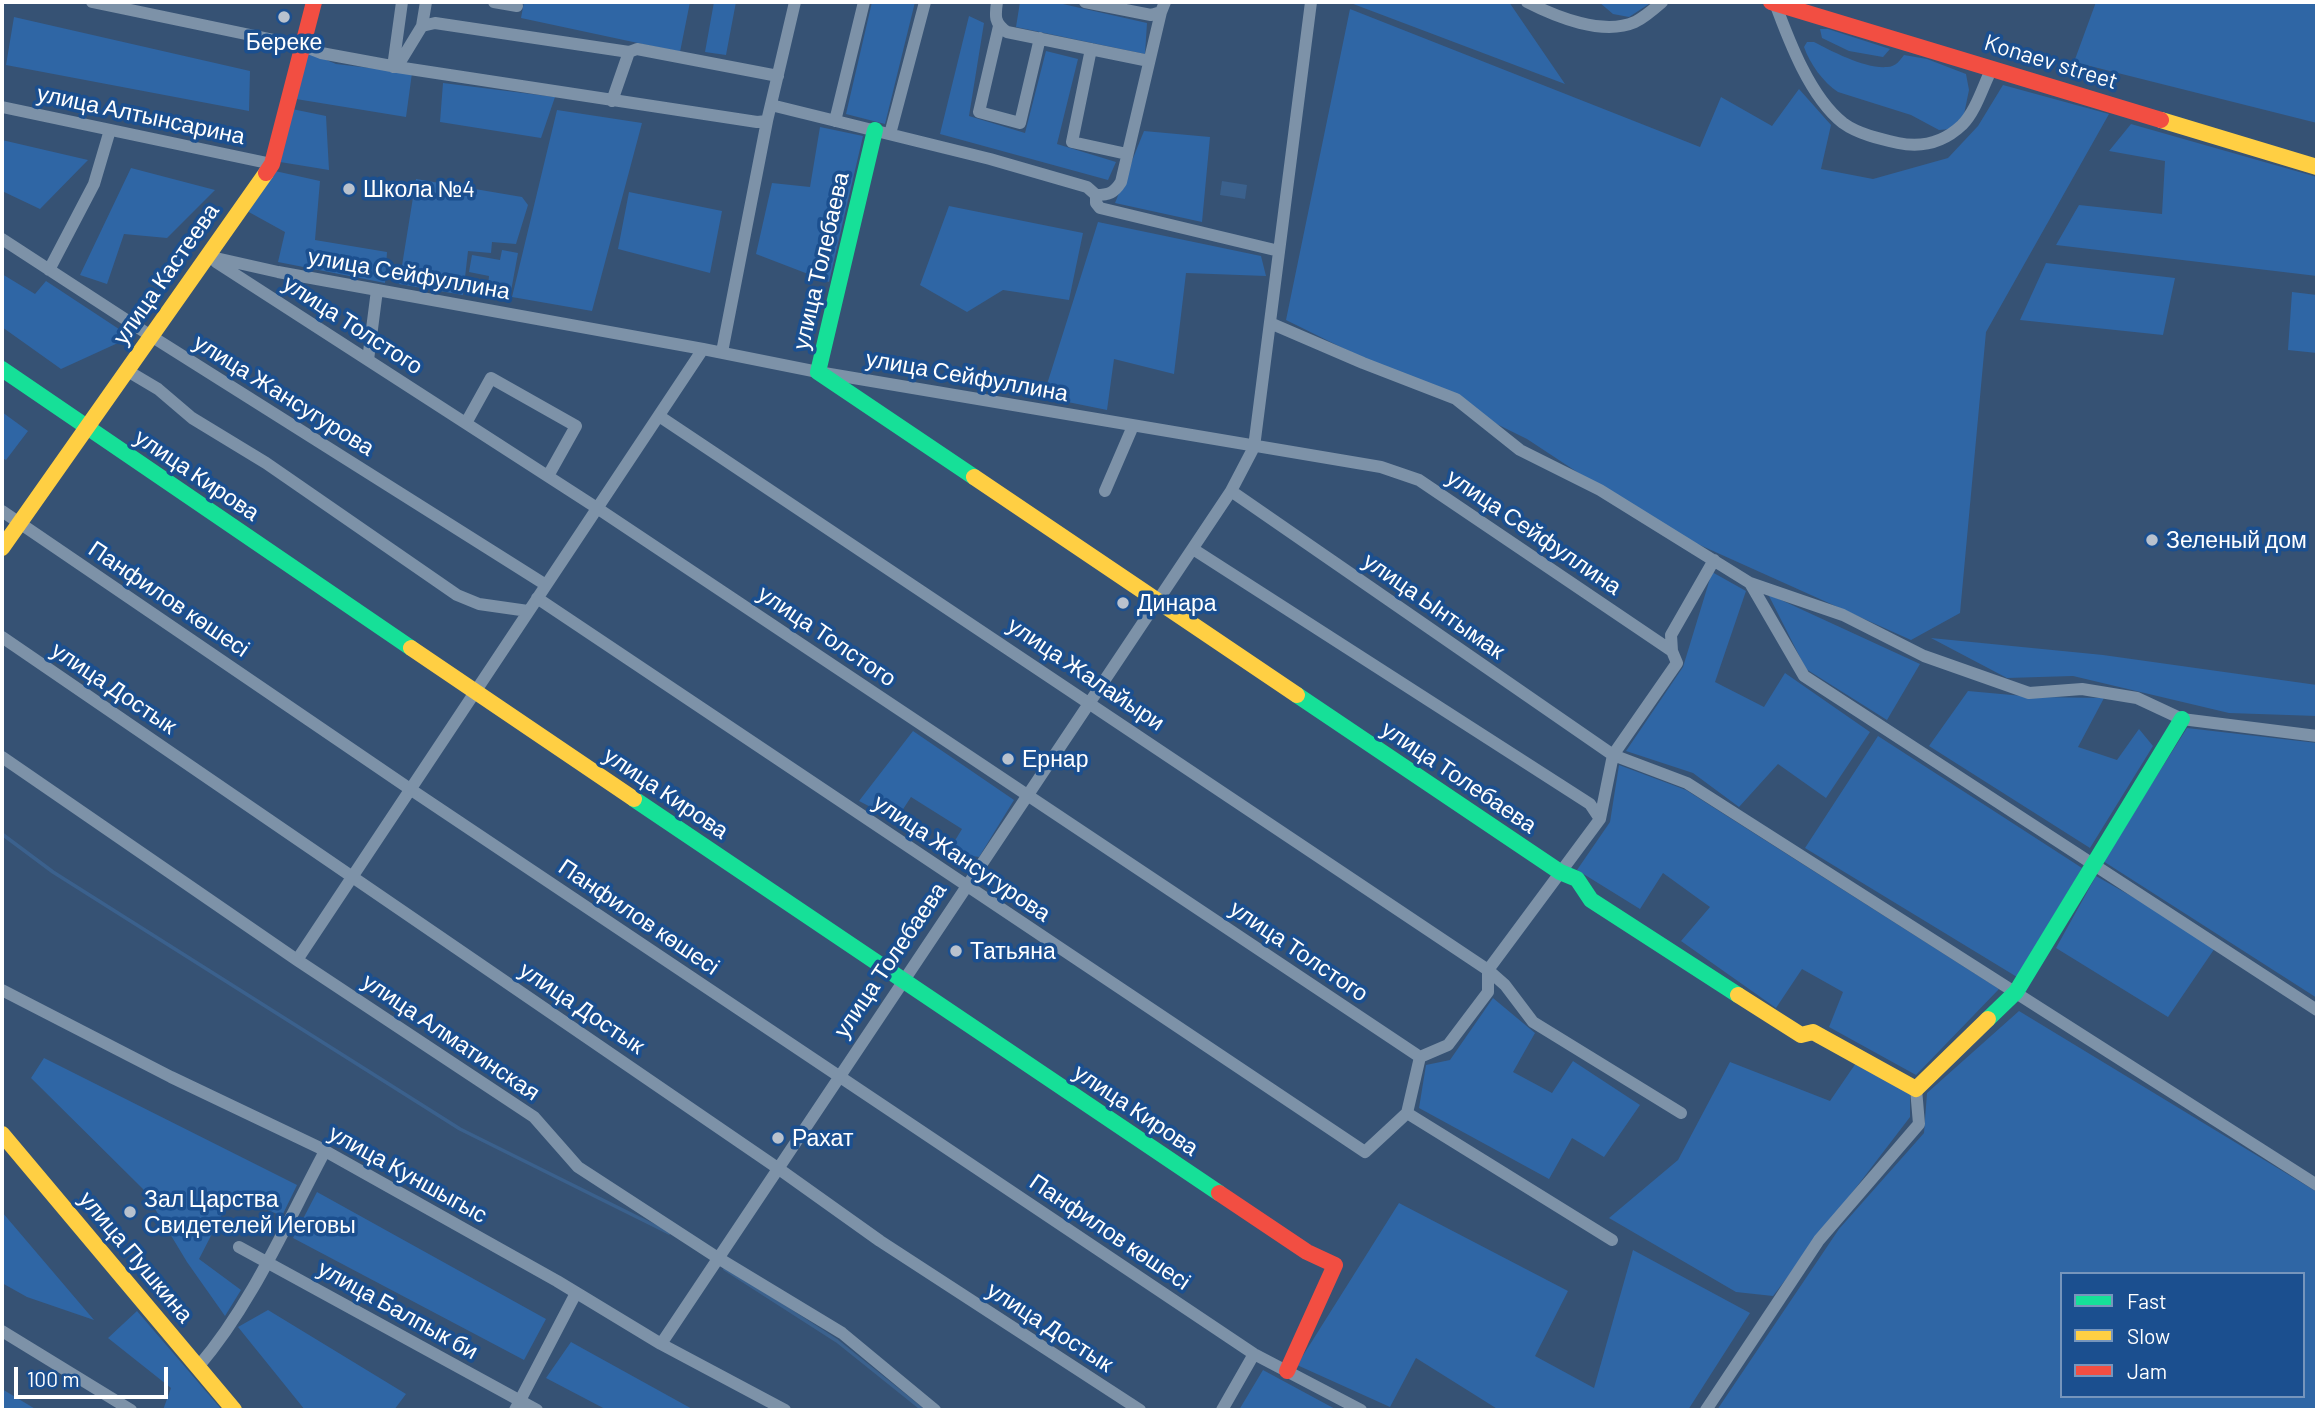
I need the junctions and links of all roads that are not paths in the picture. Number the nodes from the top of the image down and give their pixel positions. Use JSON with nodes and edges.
{"nodes":[{"id":1,"x":92,"y":2,"type":"edge"},
{"id":2,"x":314,"y":2,"type":"edge"},
{"id":3,"x":402,"y":2,"type":"edge"},
{"id":4,"x":426,"y":2,"type":"edge"},
{"id":5,"x":494,"y":2,"type":"edge"},
{"id":6,"x":795,"y":2,"type":"edge"},
{"id":7,"x":864,"y":2,"type":"edge"},
{"id":8,"x":925,"y":2,"type":"edge"},
{"id":9,"x":997,"y":2,"type":"edge"},
{"id":10,"x":1085,"y":2,"type":"edge"},
{"id":11,"x":1311,"y":2,"type":"edge"},
{"id":12,"x":1527,"y":2,"type":"edge"},
{"id":13,"x":1662,"y":2,"type":"edge"},
{"id":14,"x":1773,"y":2,"type":"edge"},
{"id":15,"x":517,"y":6,"type":"dead end"},
{"id":16,"x":1163,"y":7,"type":"edge"},
{"id":17,"x":422,"y":26,"type":"junction"},
{"id":18,"x":999,"y":26,"type":"junction"},
{"id":19,"x":1040,"y":38,"type":"junction"},
{"id":20,"x":303,"y":46,"type":"junction"},
{"id":21,"x":1091,"y":49,"type":"junction"},
{"id":22,"x":629,"y":52,"type":"junction"},
{"id":23,"x":1149,"y":61,"type":"junction"},
{"id":24,"x":395,"y":67,"type":"junction"},
{"id":25,"x":1992,"y":68,"type":"junction"},
{"id":26,"x":778,"y":76,"type":"junction"},
{"id":27,"x":612,"y":100,"type":"junction"},
{"id":28,"x":771,"y":105,"type":"junction"},
{"id":29,"x":2,"y":107,"type":"edge"},
{"id":30,"x":767,"y":121,"type":"junction"},
{"id":31,"x":835,"y":121,"type":"junction"},
{"id":32,"x":110,"y":130,"type":"junction"},
{"id":33,"x":883,"y":132,"type":"junction"},
{"id":34,"x":1127,"y":154,"type":"junction"},
{"id":35,"x":272,"y":164,"type":"junction"},
{"id":36,"x":2317,"y":167,"type":"edge"},
{"id":37,"x":1096,"y":195,"type":"junction"},
{"id":38,"x":2,"y":239,"type":"edge"},
{"id":39,"x":1279,"y":251,"type":"junction"},
{"id":40,"x":207,"y":256,"type":"junction"},
{"id":41,"x":49,"y":270,"type":"junction"},
{"id":42,"x":377,"y":290,"type":"junction"},
{"id":43,"x":1270,"y":323,"type":"junction"},
{"id":44,"x":151,"y":336,"type":"junction"},
{"id":45,"x":704,"y":349,"type":"junction"},
{"id":46,"x":722,"y":352,"type":"junction"},
{"id":47,"x":368,"y":360,"type":"junction"},
{"id":48,"x":2,"y":369,"type":"edge"},
{"id":49,"x":127,"y":370,"type":"junction"},
{"id":50,"x":818,"y":372,"type":"junction"},
{"id":51,"x":659,"y":416,"type":"junction"},
{"id":52,"x":466,"y":423,"type":"junction"},
{"id":53,"x":1133,"y":426,"type":"junction"},
{"id":54,"x":87,"y":427,"type":"junction"},
{"id":55,"x":1254,"y":447,"type":"junction"},
{"id":56,"x":548,"y":476,"type":"junction"},
{"id":57,"x":1105,"y":491,"type":"dead end"},
{"id":58,"x":1231,"y":491,"type":"junction"},
{"id":59,"x":597,"y":508,"type":"junction"},
{"id":60,"x":2,"y":511,"type":"edge"},
{"id":61,"x":19,"y":523,"type":"junction"},
{"id":62,"x":2,"y":548,"type":"edge"},
{"id":63,"x":1193,"y":549,"type":"junction"},
{"id":64,"x":1714,"y":560,"type":"junction"},
{"id":65,"x":1750,"y":583,"type":"junction"},
{"id":66,"x":546,"y":585,"type":"junction"},
{"id":67,"x":537,"y":598,"type":"junction"},
{"id":68,"x":1157,"y":601,"type":"junction"},
{"id":69,"x":528,"y":611,"type":"junction"},
{"id":70,"x":2,"y":637,"type":"edge"},
{"id":71,"x":1672,"y":651,"type":"junction"},
{"id":72,"x":475,"y":692,"type":"junction"},
{"id":73,"x":1090,"y":702,"type":"junction"},
{"id":74,"x":2182,"y":719,"type":"junction"},
{"id":75,"x":2317,"y":736,"type":"edge"},
{"id":76,"x":1613,"y":755,"type":"junction"},
{"id":77,"x":2,"y":757,"type":"edge"},
{"id":78,"x":410,"y":789,"type":"junction"},
{"id":79,"x":1028,"y":795,"type":"junction"},
{"id":80,"x":1600,"y":819,"type":"junction"},
{"id":81,"x":2092,"y":865,"type":"junction"},
{"id":82,"x":1560,"y":873,"type":"junction"},
{"id":83,"x":352,"y":877,"type":"junction"},
{"id":84,"x":967,"y":887,"type":"junction"},
{"id":85,"x":297,"y":960,"type":"junction"},
{"id":86,"x":1488,"y":970,"type":"junction"},
{"id":87,"x":904,"y":981,"type":"junction"},
{"id":88,"x":2,"y":990,"type":"edge"},
{"id":89,"x":2016,"y":992,"type":"junction"},
{"id":90,"x":2317,"y":1010,"type":"edge"},
{"id":91,"x":1420,"y":1058,"type":"junction"},
{"id":92,"x":839,"y":1076,"type":"junction"},
{"id":93,"x":1916,"y":1089,"type":"junction"},
{"id":94,"x":1407,"y":1113,"type":"junction"},
{"id":95,"x":1681,"y":1113,"type":"dead end"},
{"id":96,"x":2,"y":1134,"type":"edge"},
{"id":97,"x":325,"y":1151,"type":"junction"},
{"id":98,"x":779,"y":1169,"type":"junction"},
{"id":99,"x":2317,"y":1185,"type":"edge"},
{"id":100,"x":1612,"y":1240,"type":"dead end"},
{"id":101,"x":239,"y":1247,"type":"dead end"},
{"id":102,"x":718,"y":1258,"type":"junction"},
{"id":103,"x":266,"y":1262,"type":"junction"},
{"id":104,"x":576,"y":1293,"type":"junction"},
{"id":105,"x":2,"y":1331,"type":"edge"},
{"id":106,"x":661,"y":1344,"type":"junction"},
{"id":107,"x":1254,"y":1354,"type":"junction"},
{"id":108,"x":198,"y":1367,"type":"junction"},
{"id":109,"x":1287,"y":1371,"type":"junction"},
{"id":110,"x":518,"y":1406,"type":"edge"},
{"id":111,"x":229,"y":1408,"type":"edge"},
{"id":112,"x":131,"y":1410,"type":"edge"},
{"id":113,"x":537,"y":1410,"type":"edge"},
{"id":114,"x":785,"y":1410,"type":"edge"},
{"id":115,"x":935,"y":1410,"type":"edge"},
{"id":116,"x":1140,"y":1410,"type":"edge"},
{"id":117,"x":1222,"y":1410,"type":"edge"},
{"id":118,"x":1362,"y":1410,"type":"edge"},
{"id":119,"x":1706,"y":1410,"type":"edge"}],
"edges":[{"from":1,"to":20,"type":"street"},
{"from":2,"to":20,"type":"street","name":"улица Кастеева"},
{"from":3,"to":24,"type":"street"},
{"from":4,"to":17,"type":"street"},
{"from":5,"to":15,"type":"street"},
{"from":6,"to":26,"type":"street"},
{"from":7,"to":31,"type":"street"},
{"from":8,"to":33,"type":"street"},
{"from":9,"to":18,"type":"street"},
{"from":10,"to":16,"type":"street"},
{"from":11,"to":39,"type":"street","name":"улица Толебаева"},
{"from":12,"to":13,"type":"street"},
{"from":14,"to":25,"type":"street","name":"Konaev street"},
{"from":14,"to":25,"type":"street"},
{"from":16,"to":23,"type":"street"},
{"from":17,"to":22,"type":"street"},
{"from":17,"to":24,"type":"street"},
{"from":18,"to":19,"type":"street"},
{"from":18,"to":19,"type":"street"},
{"from":19,"to":21,"type":"street"},
{"from":20,"to":24,"type":"street"},
{"from":20,"to":35,"type":"street","name":"улица Кастеева"},
{"from":21,"to":23,"type":"street"},
{"from":21,"to":34,"type":"street"},
{"from":22,"to":26,"type":"street"},
{"from":22,"to":27,"type":"street"},
{"from":23,"to":34,"type":"street"},
{"from":24,"to":27,"type":"street"},
{"from":25,"to":36,"type":"street","name":"Konaev street"},
{"from":26,"to":28,"type":"street"},
{"from":27,"to":30,"type":"street"},
{"from":28,"to":30,"type":"street"},
{"from":28,"to":31,"type":"street"},
{"from":29,"to":32,"type":"street","name":"улица Алтынсарина"},
{"from":30,"to":46,"type":"street"},
{"from":31,"to":33,"type":"street"},
{"from":32,"to":35,"type":"street","name":"улица Алтынсарина"},
{"from":32,"to":41,"type":"street"},
{"from":33,"to":37,"type":"street"},
{"from":33,"to":50,"type":"street","name":"улица Толебаева"},
{"from":34,"to":37,"type":"street"},
{"from":35,"to":40,"type":"street","name":"улица Кастеева"},
{"from":37,"to":39,"type":"street"},
{"from":38,"to":41,"type":"street","name":"улица Жансугурова"},
{"from":39,"to":43,"type":"street","name":"улица Толебаева"},
{"from":40,"to":42,"type":"street","name":"улица Сейфуллина"},
{"from":40,"to":44,"type":"street","name":"улица Кастеева"},
{"from":40,"to":47,"type":"street","name":"улица Толстого"},
{"from":41,"to":44,"type":"street","name":"улица Жансугурова"},
{"from":42,"to":45,"type":"street","name":"улица Сейфуллина"},
{"from":42,"to":47,"type":"street"},
{"from":43,"to":55,"type":"street","name":"улица Толебаева"},
{"from":43,"to":64,"type":"street"},
{"from":44,"to":49,"type":"street","name":"улица Кастеева"},
{"from":44,"to":66,"type":"street","name":"улица Жансугурова"},
{"from":45,"to":46,"type":"street","name":"улица Сейфуллина"},
{"from":45,"to":51,"type":"street"},
{"from":46,"to":50,"type":"street","name":"улица Сейфуллина"},
{"from":47,"to":52,"type":"street","name":"улица Толстого"},
{"from":48,"to":54,"type":"street","name":"улица Кирова"},
{"from":49,"to":54,"type":"street","name":"улица Кастеева"},
{"from":49,"to":69,"type":"street"},
{"from":50,"to":53,"type":"street","name":"улица Сейфуллина"},
{"from":50,"to":68,"type":"street","name":"улица Толебаева"},
{"from":51,"to":59,"type":"street"},
{"from":51,"to":73,"type":"street","name":"улица Жалайыри"},
{"from":52,"to":56,"type":"street","name":"улица Толстого"},
{"from":52,"to":56,"type":"street"},
{"from":53,"to":55,"type":"street","name":"улица Сейфуллина"},
{"from":53,"to":57,"type":"street"},
{"from":54,"to":61,"type":"street","name":"улица Кастеева"},
{"from":54,"to":72,"type":"street","name":"улица Кирова"},
{"from":55,"to":58,"type":"street","name":"улица Толебаева"},
{"from":55,"to":71,"type":"street","name":"улица Сейфуллина"},
{"from":56,"to":59,"type":"street","name":"улица Толстого"},
{"from":58,"to":63,"type":"street","name":"улица Толебаева"},
{"from":58,"to":76,"type":"street","name":"улица Ынтымак"},
{"from":59,"to":66,"type":"street"},
{"from":59,"to":79,"type":"street","name":"улица Толстого"},
{"from":60,"to":61,"type":"street","name":"Панфилов көшесі"},
{"from":61,"to":62,"type":"street","name":"улица Кастеева"},
{"from":61,"to":78,"type":"street","name":"Панфилов көшесі"},
{"from":63,"to":68,"type":"street","name":"улица Толебаева"},
{"from":63,"to":80,"type":"street"},
{"from":64,"to":65,"type":"street"},
{"from":64,"to":71,"type":"street"},
{"from":65,"to":74,"type":"street"},
{"from":65,"to":81,"type":"street"},
{"from":66,"to":67,"type":"street"},
{"from":67,"to":69,"type":"street"},
{"from":67,"to":84,"type":"street","name":"улица Жансугурова"},
{"from":68,"to":73,"type":"street","name":"улица Толебаева"},
{"from":68,"to":82,"type":"street","name":"улица Толебаева"},
{"from":69,"to":72,"type":"street"},
{"from":70,"to":83,"type":"street","name":"улица Достык"},
{"from":71,"to":76,"type":"street"},
{"from":72,"to":78,"type":"street"},
{"from":72,"to":87,"type":"street","name":"улица Кирова"},
{"from":73,"to":79,"type":"street","name":"улица Толебаева"},
{"from":73,"to":86,"type":"street","name":"улица Жалайыри"},
{"from":74,"to":75,"type":"street"},
{"from":74,"to":81,"type":"street"},
{"from":76,"to":80,"type":"street"},
{"from":76,"to":89,"type":"street","name":"улица Ынтымак"},
{"from":77,"to":85,"type":"street","name":"улица Алматинская"},
{"from":78,"to":83,"type":"street"},
{"from":78,"to":92,"type":"street","name":"Панфилов көшесі"},
{"from":79,"to":84,"type":"street","name":"улица Толебаева"},
{"from":79,"to":91,"type":"street","name":"улица Толстого"},
{"from":80,"to":82,"type":"street"},
{"from":81,"to":89,"type":"street"},
{"from":81,"to":90,"type":"street"},
{"from":82,"to":86,"type":"street"},
{"from":82,"to":93,"type":"street","name":"улица Толебаева"},
{"from":83,"to":85,"type":"street"},
{"from":83,"to":98,"type":"street","name":"улица Достык"},
{"from":84,"to":87,"type":"street","name":"улица Толебаева"},
{"from":84,"to":94,"type":"street","name":"улица Жансугурова"},
{"from":85,"to":102,"type":"street","name":"улица Алматинская"},
{"from":86,"to":91,"type":"street"},
{"from":86,"to":95,"type":"street","name":"улица Жалайыри"},
{"from":87,"to":92,"type":"street","name":"улица Толебаева"},
{"from":87,"to":109,"type":"street","name":"улица Кирова"},
{"from":88,"to":97,"type":"street","name":"улица Куншыгыс"},
{"from":89,"to":93,"type":"street"},
{"from":89,"to":99,"type":"street","name":"улица Ынтымак"},
{"from":91,"to":94,"type":"street"},
{"from":92,"to":98,"type":"street","name":"улица Толебаева"},
{"from":92,"to":107,"type":"street","name":"Панфилов көшесі"},
{"from":93,"to":119,"type":"street"},
{"from":94,"to":100,"type":"street"},
{"from":96,"to":108,"type":"street","name":"улица Пушкина"},
{"from":97,"to":103,"type":"street"},
{"from":97,"to":104,"type":"street","name":"улица Куншыгыс"},
{"from":98,"to":102,"type":"street","name":"улица Толебаева"},
{"from":98,"to":116,"type":"street","name":"улица Достык"},
{"from":101,"to":103,"type":"street","name":"улица Балпык би"},
{"from":102,"to":106,"type":"street","name":"улица Толебаева"},
{"from":102,"to":115,"type":"street","name":"улица Алматинская"},
{"from":103,"to":108,"type":"street"},
{"from":103,"to":110,"type":"street","name":"улица Балпык би"},
{"from":104,"to":106,"type":"street","name":"улица Куншыгыс"},
{"from":104,"to":110,"type":"street"},
{"from":105,"to":112,"type":"street"},
{"from":106,"to":114,"type":"street","name":"улица Куншыгыс"},
{"from":107,"to":109,"type":"street","name":"Панфилов көшесі"},
{"from":107,"to":117,"type":"street"},
{"from":108,"to":111,"type":"street","name":"улица Пушкина"},
{"from":109,"to":118,"type":"street","name":"Панфилов көшесі"},
{"from":110,"to":113,"type":"street","name":"улица Балпык би"}]}
